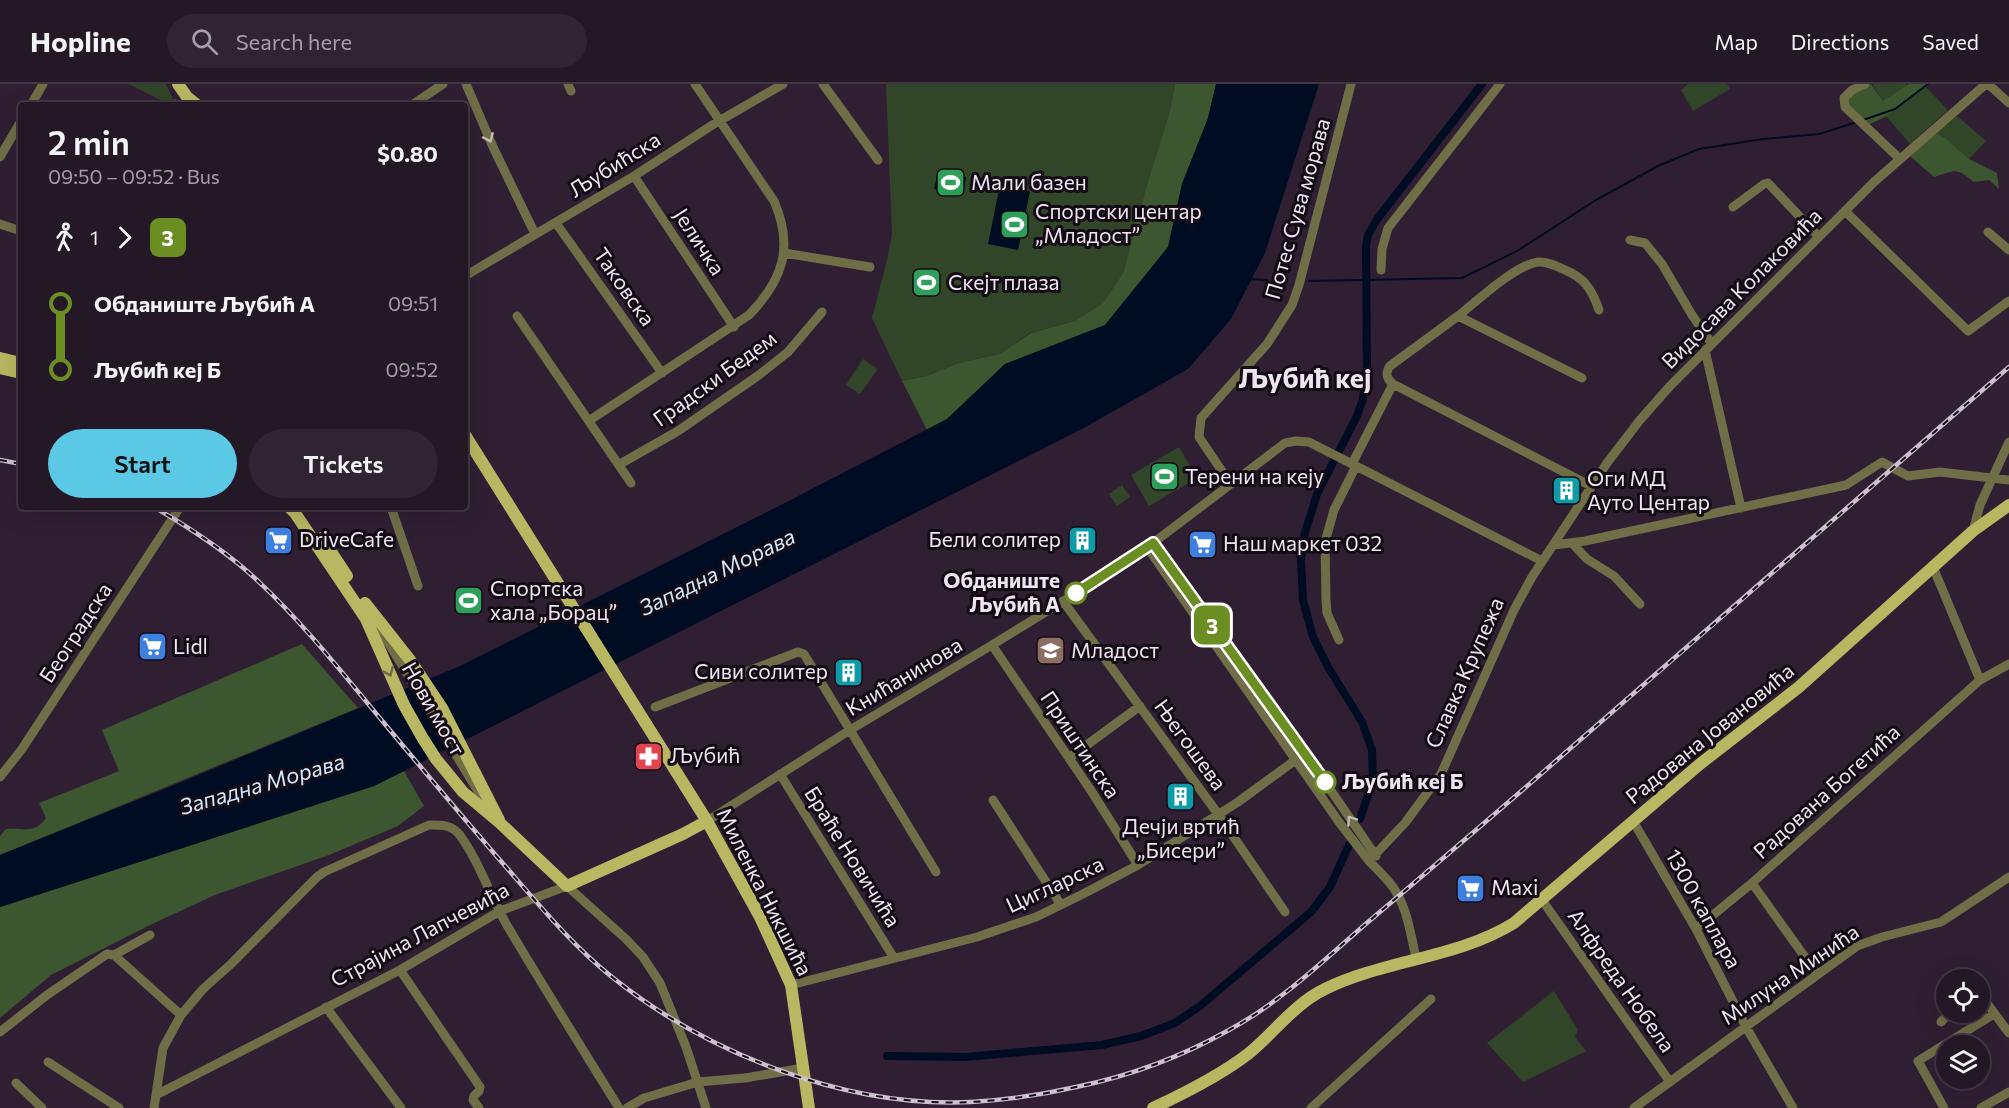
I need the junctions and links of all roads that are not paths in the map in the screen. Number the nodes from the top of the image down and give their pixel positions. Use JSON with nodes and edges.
{"nodes":[{"id":1,"x":43,"y":84,"type":"edge"},
{"id":2,"x":178,"y":84,"type":"edge"},
{"id":3,"x":443,"y":84,"type":"edge"},
{"id":4,"x":466,"y":84,"type":"edge"},
{"id":5,"x":695,"y":84,"type":"edge"},
{"id":6,"x":783,"y":84,"type":"edge"},
{"id":7,"x":823,"y":84,"type":"edge"},
{"id":8,"x":1351,"y":84,"type":"edge"},
{"id":9,"x":1500,"y":84,"type":"edge"},
{"id":10,"x":1865,"y":84,"type":"edge"},
{"id":11,"x":1987,"y":84,"type":"edge"},
{"id":12,"x":33,"y":102,"type":"edge"},
{"id":13,"x":194,"y":102,"type":"edge"},
{"id":14,"x":416,"y":102,"type":"edge"},
{"id":15,"x":2009,"y":102,"type":"edge"},
{"id":16,"x":721,"y":120,"type":"junction"},
{"id":17,"x":18,"y":126,"type":"edge"},
{"id":18,"x":0,"y":157,"type":"edge"},
{"id":19,"x":1900,"y":159,"type":"junction"},
{"id":20,"x":878,"y":160,"type":"dead end"},
{"id":21,"x":634,"y":176,"type":"junction"},
{"id":22,"x":1733,"y":207,"type":"dead end"},
{"id":23,"x":1845,"y":211,"type":"junction"},
{"id":24,"x":556,"y":223,"type":"junction"},
{"id":25,"x":0,"y":224,"type":"edge"},
{"id":26,"x":18,"y":230,"type":"edge"},
{"id":27,"x":1988,"y":232,"type":"dead end"},
{"id":28,"x":535,"y":234,"type":"junction"},
{"id":29,"x":1819,"y":237,"type":"junction"},
{"id":30,"x":1630,"y":240,"type":"dead end"},
{"id":31,"x":2009,"y":250,"type":"edge"},
{"id":32,"x":784,"y":253,"type":"junction"},
{"id":33,"x":870,"y":267,"type":"dead end"},
{"id":34,"x":1381,"y":270,"type":"dead end"},
{"id":35,"x":468,"y":274,"type":"edge"},
{"id":36,"x":2009,"y":301,"type":"edge"},
{"id":37,"x":1599,"y":309,"type":"dead end"},
{"id":38,"x":822,"y":312,"type":"dead end"},
{"id":39,"x":517,"y":316,"type":"dead end"},
{"id":40,"x":1456,"y":318,"type":"junction"},
{"id":41,"x":734,"y":327,"type":"junction"},
{"id":42,"x":1709,"y":347,"type":"junction"},
{"id":43,"x":0,"y":358,"type":"edge"},
{"id":44,"x":18,"y":362,"type":"edge"},
{"id":45,"x":0,"y":368,"type":"edge"},
{"id":46,"x":18,"y":372,"type":"edge"},
{"id":47,"x":662,"y":373,"type":"junction"},
{"id":48,"x":1581,"y":378,"type":"dead end"},
{"id":49,"x":1393,"y":384,"type":"junction"},
{"id":50,"x":590,"y":420,"type":"junction"},
{"id":51,"x":468,"y":440,"type":"edge"},
{"id":52,"x":2009,"y":442,"type":"edge"},
{"id":53,"x":620,"y":464,"type":"junction"},
{"id":54,"x":1354,"y":465,"type":"junction"},
{"id":55,"x":1993,"y":478,"type":"junction"},
{"id":56,"x":2009,"y":480,"type":"edge"},
{"id":57,"x":631,"y":483,"type":"dead end"},
{"id":58,"x":1230,"y":483,"type":"junction"},
{"id":59,"x":1591,"y":486,"type":"junction"},
{"id":60,"x":2009,"y":505,"type":"edge"},
{"id":61,"x":1741,"y":508,"type":"junction"},
{"id":62,"x":178,"y":510,"type":"edge"},
{"id":63,"x":292,"y":510,"type":"edge"},
{"id":64,"x":300,"y":510,"type":"edge"},
{"id":65,"x":392,"y":510,"type":"edge"},
{"id":66,"x":1973,"y":531,"type":"junction"},
{"id":67,"x":1572,"y":543,"type":"junction"},
{"id":68,"x":1150,"y":545,"type":"junction"},
{"id":69,"x":1554,"y":545,"type":"junction"},
{"id":70,"x":1542,"y":561,"type":"junction"},
{"id":71,"x":1933,"y":567,"type":"junction"},
{"id":72,"x":418,"y":586,"type":"dead end"},
{"id":73,"x":1063,"y":601,"type":"junction"},
{"id":74,"x":1640,"y":604,"type":"dead end"},
{"id":75,"x":369,"y":617,"type":"junction"},
{"id":76,"x":1339,"y":640,"type":"dead end"},
{"id":77,"x":992,"y":645,"type":"junction"},
{"id":78,"x":2009,"y":664,"type":"edge"},
{"id":79,"x":1980,"y":681,"type":"junction"},
{"id":80,"x":1140,"y":706,"type":"junction"},
{"id":81,"x":655,"y":707,"type":"dead end"},
{"id":82,"x":850,"y":730,"type":"junction"},
{"id":83,"x":1305,"y":753,"type":"junction"},
{"id":84,"x":1069,"y":758,"type":"junction"},
{"id":85,"x":1296,"y":760,"type":"junction"},
{"id":86,"x":780,"y":774,"type":"junction"},
{"id":87,"x":0,"y":777,"type":"edge"},
{"id":88,"x":993,"y":800,"type":"dead end"},
{"id":89,"x":486,"y":805,"type":"junction"},
{"id":90,"x":1218,"y":814,"type":"junction"},
{"id":91,"x":707,"y":821,"type":"junction"},
{"id":92,"x":1633,"y":821,"type":"junction"},
{"id":93,"x":1372,"y":859,"type":"junction"},
{"id":94,"x":1138,"y":865,"type":"junction"},
{"id":95,"x":936,"y":872,"type":"dead end"},
{"id":96,"x":2009,"y":877,"type":"edge"},
{"id":97,"x":1752,"y":883,"type":"junction"},
{"id":98,"x":567,"y":885,"type":"junction"},
{"id":99,"x":1542,"y":900,"type":"junction"},
{"id":100,"x":1061,"y":905,"type":"junction"},
{"id":101,"x":500,"y":911,"type":"junction"},
{"id":102,"x":1285,"y":912,"type":"dead end"},
{"id":103,"x":1696,"y":929,"type":"junction"},
{"id":104,"x":150,"y":935,"type":"dead end"},
{"id":105,"x":114,"y":955,"type":"junction"},
{"id":106,"x":894,"y":958,"type":"junction"},
{"id":107,"x":1416,"y":958,"type":"junction"},
{"id":108,"x":400,"y":969,"type":"junction"},
{"id":109,"x":1817,"y":974,"type":"junction"},
{"id":110,"x":791,"y":985,"type":"junction"},
{"id":111,"x":1431,"y":999,"type":"dead end"},
{"id":112,"x":326,"y":1007,"type":"junction"},
{"id":113,"x":1990,"y":1008,"type":"edge"},
{"id":114,"x":1994,"y":1014,"type":"junction"},
{"id":115,"x":182,"y":1015,"type":"junction"},
{"id":116,"x":1746,"y":1027,"type":"junction"},
{"id":117,"x":0,"y":1032,"type":"edge"},
{"id":118,"x":2009,"y":1033,"type":"edge"},
{"id":119,"x":48,"y":1062,"type":"dead end"},
{"id":120,"x":803,"y":1068,"type":"junction"},
{"id":121,"x":698,"y":1082,"type":"junction"},
{"id":122,"x":1670,"y":1082,"type":"junction"},
{"id":123,"x":16,"y":1083,"type":"dead end"},
{"id":124,"x":2009,"y":1092,"type":"edge"},
{"id":125,"x":156,"y":1095,"type":"junction"},
{"id":126,"x":1323,"y":1104,"type":"edge"},
{"id":127,"x":42,"y":1108,"type":"edge"},
{"id":128,"x":120,"y":1108,"type":"edge"},
{"id":129,"x":154,"y":1108,"type":"edge"},
{"id":130,"x":401,"y":1108,"type":"edge"},
{"id":131,"x":479,"y":1108,"type":"edge"},
{"id":132,"x":619,"y":1108,"type":"edge"},
{"id":133,"x":627,"y":1108,"type":"edge"},
{"id":134,"x":706,"y":1108,"type":"edge"},
{"id":135,"x":809,"y":1108,"type":"edge"},
{"id":136,"x":1153,"y":1108,"type":"edge"},
{"id":137,"x":1311,"y":1108,"type":"edge"},
{"id":138,"x":1634,"y":1108,"type":"edge"},
{"id":139,"x":1793,"y":1108,"type":"edge"},
{"id":140,"x":1944,"y":1108,"type":"edge"},
{"id":141,"x":1981,"y":1108,"type":"edge"}],
"edges":[{"from":1,"to":12,"type":"street"},
{"from":2,"to":13,"type":"main road"},
{"from":3,"to":14,"type":"street"},
{"from":4,"to":28,"type":"street","one_way":true},
{"from":5,"to":16,"type":"street"},
{"from":6,"to":16,"type":"street","name":"Љубићска"},
{"from":7,"to":20,"type":"street"},
{"from":8,"to":58,"type":"street","name":"Потес Сува морава"},
{"from":9,"to":34,"type":"street"},
{"from":10,"to":19,"type":"street"},
{"from":11,"to":15,"type":"street"},
{"from":11,"to":19,"type":"street","name":"Видосава Колаковића"},
{"from":16,"to":21,"type":"street","name":"Љубићска"},
{"from":16,"to":32,"type":"street"},
{"from":17,"to":18,"type":"street"},
{"from":19,"to":23,"type":"street","name":"Видосава Колаковића"},
{"from":21,"to":24,"type":"street","name":"Љубићска"},
{"from":21,"to":41,"type":"street","name":"Јеличка"},
{"from":22,"to":29,"type":"street"},
{"from":23,"to":29,"type":"street","name":"Видосава Колаковића"},
{"from":23,"to":36,"type":"street"},
{"from":24,"to":28,"type":"street","name":"Љубићска"},
{"from":24,"to":47,"type":"street","name":"Таковска"},
{"from":25,"to":26,"type":"street"},
{"from":27,"to":31,"type":"street"},
{"from":28,"to":35,"type":"street","name":"Љубићска"},
{"from":29,"to":42,"type":"street","name":"Видосава Колаковића"},
{"from":30,"to":42,"type":"street"},
{"from":32,"to":33,"type":"street"},
{"from":32,"to":41,"type":"street"},
{"from":37,"to":40,"type":"street"},
{"from":38,"to":53,"type":"street","name":"Градски Бедем"},
{"from":39,"to":50,"type":"street"},
{"from":40,"to":48,"type":"street"},
{"from":40,"to":49,"type":"street"},
{"from":41,"to":47,"type":"street"},
{"from":42,"to":59,"type":"street","name":"Видосава Колаковића"},
{"from":42,"to":61,"type":"street"},
{"from":43,"to":44,"type":"main road"},
{"from":45,"to":46,"type":"main road"},
{"from":47,"to":50,"type":"street"},
{"from":49,"to":54,"type":"street"},
{"from":49,"to":59,"type":"street"},
{"from":50,"to":53,"type":"street"},
{"from":51,"to":91,"type":"main road","name":"Миленка Никшића"},
{"from":52,"to":55,"type":"street"},
{"from":53,"to":57,"type":"street"},
{"from":54,"to":58,"type":"street","name":"Книћанинова"},
{"from":54,"to":70,"type":"street"},
{"from":54,"to":76,"type":"street"},
{"from":55,"to":56,"type":"street"},
{"from":55,"to":61,"type":"street"},
{"from":55,"to":66,"type":"street"},
{"from":58,"to":68,"type":"street","name":"Книћанинова"},
{"from":59,"to":69,"type":"street","name":"Видосава Колаковића"},
{"from":60,"to":66,"type":"main road","name":"Радована Јовановића"},
{"from":61,"to":67,"type":"street"},
{"from":62,"to":87,"type":"street","name":"Београдска"},
{"from":63,"to":75,"type":"main road"},
{"from":64,"to":75,"type":"main road"},
{"from":65,"to":72,"type":"street"},
{"from":66,"to":71,"type":"main road","name":"Радована Јовановића"},
{"from":67,"to":69,"type":"street"},
{"from":67,"to":74,"type":"street"},
{"from":68,"to":73,"type":"street","name":"Книћанинова"},
{"from":68,"to":83,"type":"street"},
{"from":68,"to":85,"type":"street"},
{"from":69,"to":70,"type":"street","name":"Славка Крупежа"},
{"from":70,"to":93,"type":"street","name":"Славка Крупежа"},
{"from":71,"to":79,"type":"street"},
{"from":71,"to":92,"type":"main road","name":"Радована Јовановића"},
{"from":73,"to":77,"type":"street","name":"Книћанинова"},
{"from":73,"to":80,"type":"street","name":"Његошева"},
{"from":75,"to":89,"type":"main road","name":"Нови мост"},
{"from":75,"to":89,"type":"main road","name":"Нови мост","one_way":true},
{"from":77,"to":82,"type":"street","name":"Книћанинова"},
{"from":77,"to":84,"type":"street","name":"Приштинска"},
{"from":78,"to":79,"type":"street","name":"Радована Богетића"},
{"from":79,"to":97,"type":"street","name":"Радована Богетића"},
{"from":80,"to":84,"type":"street"},
{"from":80,"to":90,"type":"street","name":"Његошева"},
{"from":81,"to":82,"type":"street"},
{"from":82,"to":86,"type":"street","name":"Книћанинова"},
{"from":82,"to":95,"type":"street"},
{"from":83,"to":85,"type":"street","name":"Цигларска"},
{"from":93,"to":83,"type":"street","one_way":true},
{"from":84,"to":94,"type":"street","name":"Приштинска"},
{"from":85,"to":90,"type":"street","name":"Цигларска"},
{"from":85,"to":93,"type":"street"},
{"from":86,"to":91,"type":"street","name":"Книћанинова"},
{"from":86,"to":106,"type":"street","name":"Браће Новичића"},
{"from":88,"to":100,"type":"street"},
{"from":89,"to":98,"type":"main road"},
{"from":90,"to":94,"type":"street","name":"Цигларска"},
{"from":90,"to":102,"type":"street","name":"Његошева"},
{"from":91,"to":98,"type":"main road","name":"Страјина Лапчевића"},
{"from":91,"to":110,"type":"main road","name":"Миленка Никшића"},
{"from":92,"to":99,"type":"main road","name":"Радована Јовановића"},
{"from":92,"to":103,"type":"street","name":"1300 каплара"},
{"from":93,"to":107,"type":"street"},
{"from":94,"to":100,"type":"street","name":"Цигларска"},
{"from":96,"to":109,"type":"street","name":"Милуна Минића"},
{"from":97,"to":103,"type":"street","name":"Радована Богетића"},
{"from":97,"to":109,"type":"street"},
{"from":98,"to":101,"type":"street","name":"Страјина Лапчевића"},
{"from":98,"to":121,"type":"street"},
{"from":99,"to":107,"type":"main road","name":"Радована Јовановића"},
{"from":99,"to":122,"type":"street","name":"Алфреда Нобела"},
{"from":100,"to":106,"type":"street","name":"Цигларска"},
{"from":101,"to":108,"type":"street","name":"Страјина Лапчевића"},
{"from":101,"to":115,"type":"street"},
{"from":101,"to":132,"type":"street"},
{"from":103,"to":116,"type":"street","name":"1300 каплара"},
{"from":104,"to":105,"type":"street"},
{"from":105,"to":115,"type":"street"},
{"from":105,"to":117,"type":"street"},
{"from":106,"to":110,"type":"street","name":"Цигларска"},
{"from":107,"to":136,"type":"main road"},
{"from":108,"to":112,"type":"street","name":"Страјина Лапчевића"},
{"from":108,"to":131,"type":"street"},
{"from":109,"to":116,"type":"street","name":"Милуна Минића"},
{"from":110,"to":120,"type":"main road","name":"Миленка Никшића"},
{"from":111,"to":126,"type":"street"},
{"from":112,"to":125,"type":"street","name":"Страјина Лапчевића"},
{"from":112,"to":130,"type":"street"},
{"from":113,"to":114,"type":"street"},
{"from":114,"to":118,"type":"street"},
{"from":114,"to":140,"type":"street"},
{"from":115,"to":125,"type":"street"},
{"from":116,"to":122,"type":"street","name":"Милуна Минића"},
{"from":116,"to":139,"type":"street","name":"1300 каплара"},
{"from":119,"to":128,"type":"street"},
{"from":120,"to":121,"type":"street"},
{"from":120,"to":135,"type":"main road","name":"Миленка Никшића"},
{"from":121,"to":133,"type":"street"},
{"from":121,"to":134,"type":"street"},
{"from":122,"to":138,"type":"street","name":"Милуна Минића"},
{"from":123,"to":127,"type":"street"},
{"from":124,"to":141,"type":"street"},
{"from":125,"to":129,"type":"street"},
{"from":126,"to":137,"type":"street"}]}
